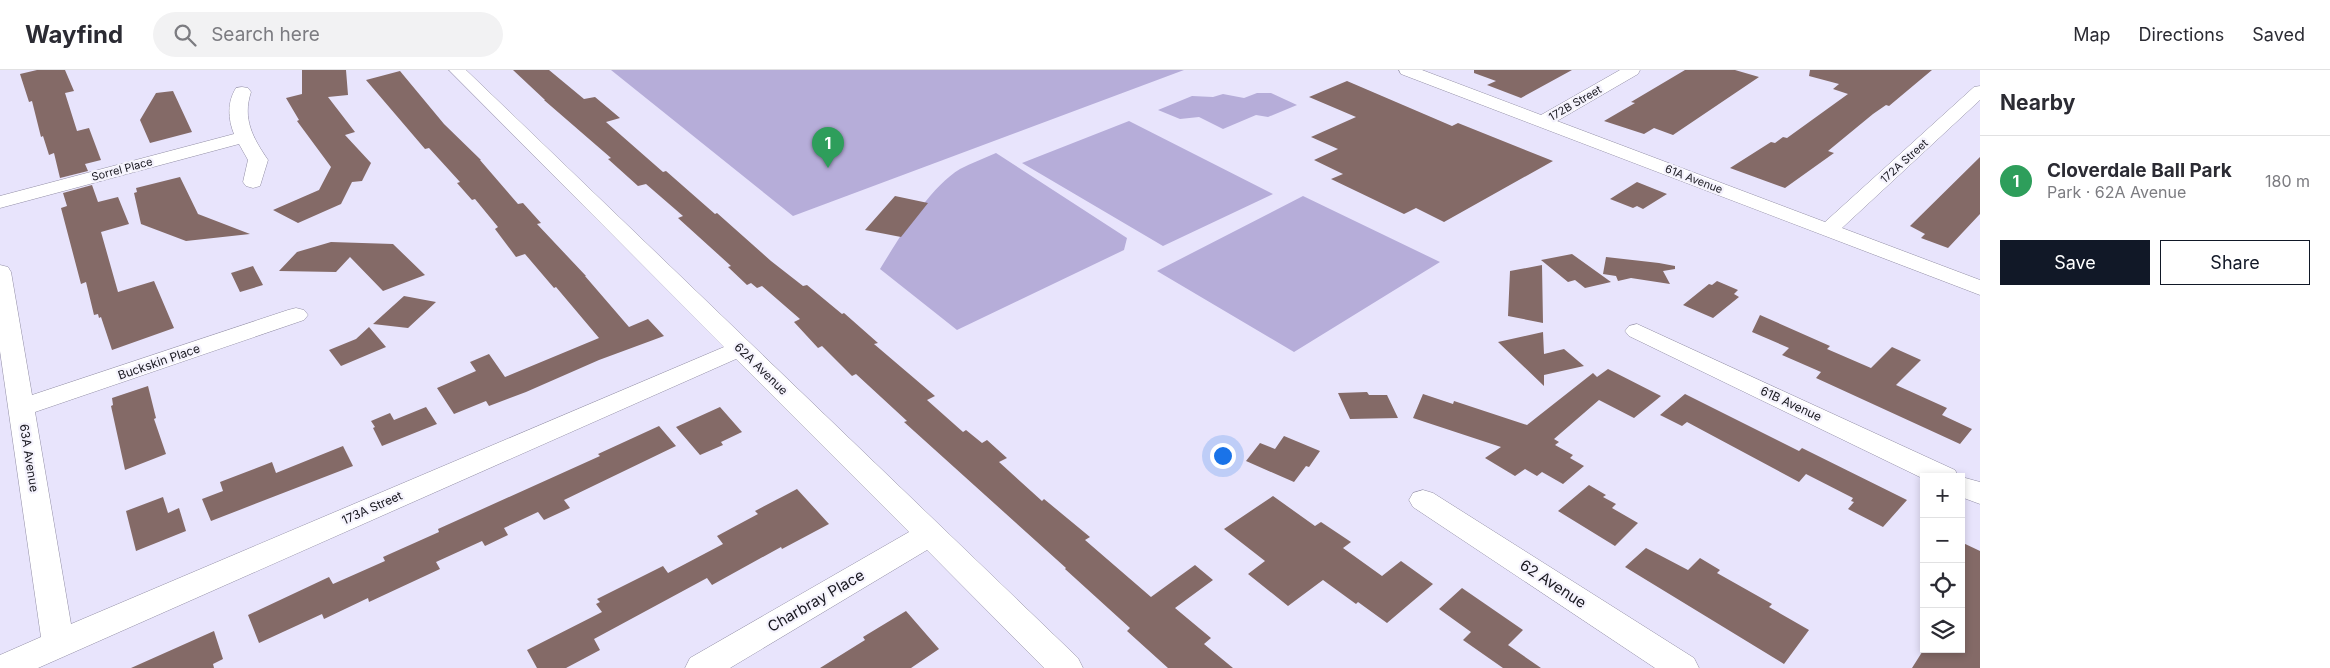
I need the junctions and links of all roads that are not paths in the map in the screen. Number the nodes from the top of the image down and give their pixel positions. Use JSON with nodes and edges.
{"nodes":[{"id":1,"x":457,"y":70,"type":"edge"},
{"id":2,"x":1407,"y":70,"type":"edge"},
{"id":3,"x":1632,"y":70,"type":"edge"},
{"id":4,"x":1980,"y":91,"type":"edge"},
{"id":5,"x":242,"y":92,"type":"dead end"},
{"id":6,"x":1543,"y":121,"type":"junction"},
{"id":7,"x":244,"y":137,"type":"junction"},
{"id":8,"x":253,"y":182,"type":"dead end"},
{"id":9,"x":0,"y":202,"type":"edge"},
{"id":10,"x":1828,"y":230,"type":"junction"},
{"id":11,"x":0,"y":272,"type":"edge"},
{"id":12,"x":1980,"y":288,"type":"edge"},
{"id":13,"x":296,"y":315,"type":"dead end"},
{"id":14,"x":1637,"y":331,"type":"dead end"},
{"id":15,"x":739,"y":349,"type":"junction"},
{"id":16,"x":21,"y":408,"type":"junction"},
{"id":17,"x":1937,"y":473,"type":"edge"},
{"id":18,"x":1965,"y":487,"type":"edge"},
{"id":19,"x":1980,"y":494,"type":"edge"},
{"id":20,"x":1423,"y":500,"type":"dead end"},
{"id":21,"x":930,"y":534,"type":"junction"},
{"id":22,"x":58,"y":644,"type":"junction"},
{"id":23,"x":4,"y":668,"type":"edge"},
{"id":24,"x":702,"y":668,"type":"edge"},
{"id":25,"x":1066,"y":668,"type":"edge"},
{"id":26,"x":1682,"y":668,"type":"edge"}],
"edges":[{"from":1,"to":15,"type":"street","name":"62A Avenue"},
{"from":2,"to":6,"type":"street","name":"61A Avenue"},
{"from":3,"to":6,"type":"street","name":"172B Street"},
{"from":4,"to":10,"type":"street","name":"172A Street"},
{"from":5,"to":7,"type":"street"},
{"from":6,"to":10,"type":"street","name":"61A Avenue"},
{"from":7,"to":8,"type":"street"},
{"from":7,"to":9,"type":"street","name":"Sorrel Place"},
{"from":10,"to":12,"type":"street","name":"61A Avenue"},
{"from":11,"to":16,"type":"street","name":"63A Avenue"},
{"from":13,"to":16,"type":"street","name":"Buckskin Place"},
{"from":14,"to":17,"type":"street","name":"61B Avenue"},
{"from":15,"to":21,"type":"street","name":"62A Avenue"},
{"from":15,"to":22,"type":"street","name":"173A Street"},
{"from":16,"to":22,"type":"street","name":"63A Avenue"},
{"from":18,"to":19,"type":"street"},
{"from":20,"to":26,"type":"street","name":"62 Avenue"},
{"from":21,"to":24,"type":"street","name":"Charbray Place"},
{"from":21,"to":25,"type":"street","name":"62A Avenue"},
{"from":22,"to":23,"type":"street","name":"173A Street"}]}
